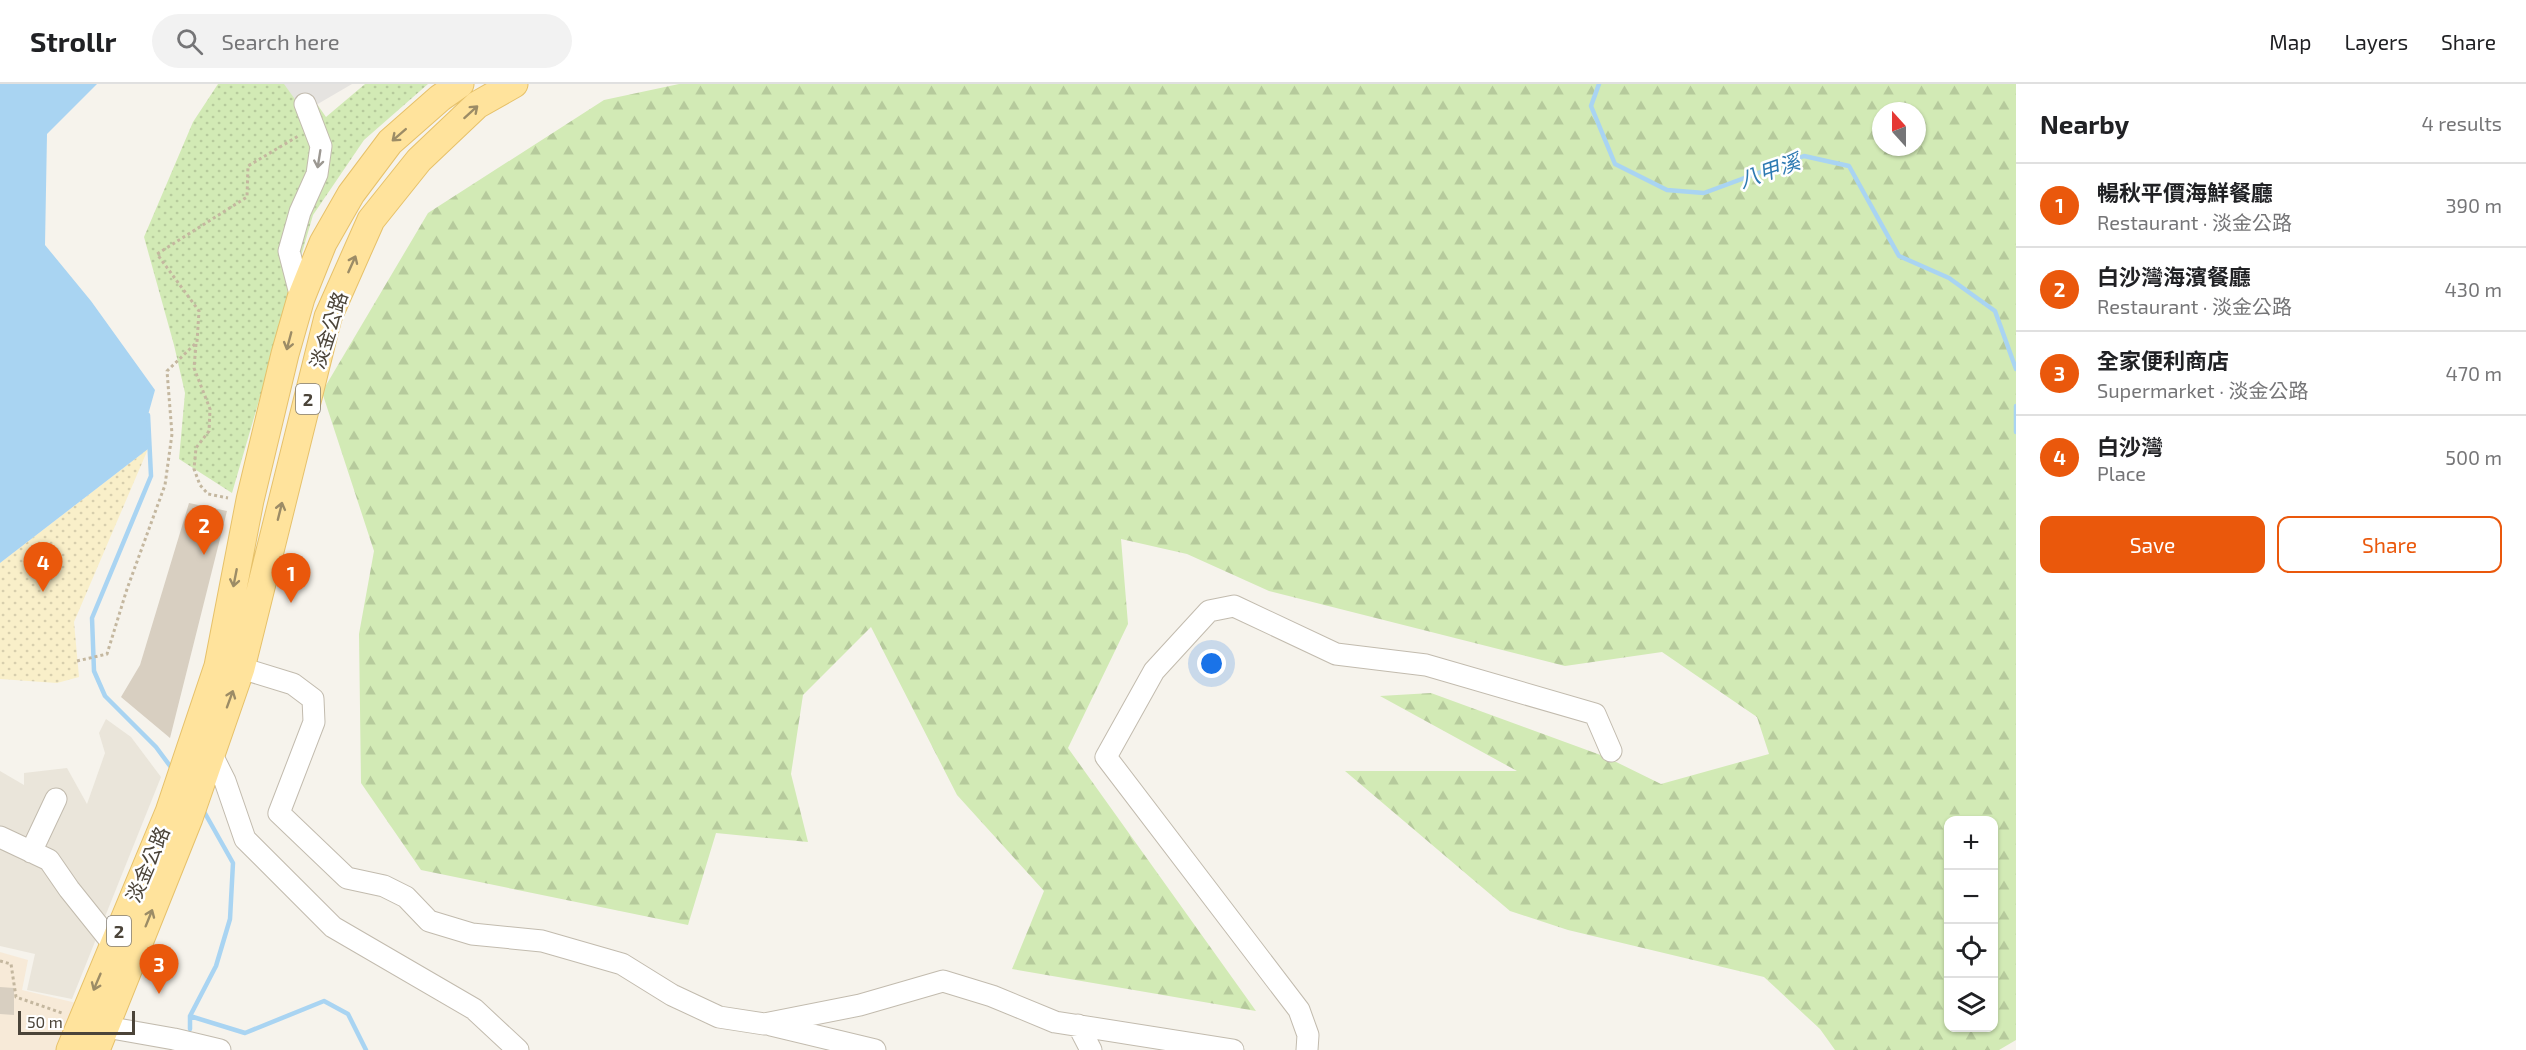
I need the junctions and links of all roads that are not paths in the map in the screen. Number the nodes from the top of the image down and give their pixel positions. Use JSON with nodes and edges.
{"nodes":[{"id":1,"x":460,"y":84,"type":"edge"},
{"id":2,"x":514,"y":84,"type":"edge"},
{"id":3,"x":305,"y":104,"type":"dead end"},
{"id":4,"x":301,"y":298,"type":"junction"},
{"id":5,"x":230,"y":667,"type":"junction"},
{"id":6,"x":1611,"y":751,"type":"dead end"},
{"id":7,"x":200,"y":763,"type":"junction"},
{"id":8,"x":56,"y":798,"type":"dead end"},
{"id":9,"x":179,"y":815,"type":"junction"},
{"id":10,"x":0,"y":837,"type":"edge"},
{"id":11,"x":31,"y":852,"type":"junction"},
{"id":12,"x":113,"y":944,"type":"junction"},
{"id":13,"x":764,"y":1024,"type":"junction"},
{"id":14,"x":1077,"y":1025,"type":"junction"},
{"id":15,"x":95,"y":1033,"type":"edge"},
{"id":16,"x":70,"y":1050,"type":"edge"},
{"id":17,"x":220,"y":1050,"type":"edge"},
{"id":18,"x":518,"y":1050,"type":"edge"},
{"id":19,"x":875,"y":1050,"type":"edge"},
{"id":20,"x":1091,"y":1050,"type":"edge"},
{"id":21,"x":1233,"y":1050,"type":"edge"},
{"id":22,"x":1307,"y":1050,"type":"edge"}],
"edges":[{"from":1,"to":4,"type":"main road","name":"淡金公路","number":"2","one_way":true},
{"from":5,"to":2,"type":"main road","name":"淡金公路","number":"2","one_way":true},
{"from":3,"to":4,"type":"street","one_way":true},
{"from":4,"to":5,"type":"main road","name":"淡金公路","number":"2","one_way":true},
{"from":7,"to":5,"type":"main road","name":"淡金公路","number":"2","one_way":true},
{"from":5,"to":7,"type":"main road","name":"淡金公路","number":"2"},
{"from":5,"to":13,"type":"street"},
{"from":6,"to":22,"type":"street"},
{"from":7,"to":9,"type":"main road","number":"2"},
{"from":7,"to":18,"type":"street"},
{"from":8,"to":11,"type":"street"},
{"from":9,"to":12,"type":"main road","name":"淡金公路","number":"2"},
{"from":15,"to":9,"type":"main road","name":"淡金公路","number":"2","one_way":true},
{"from":10,"to":11,"type":"street"},
{"from":11,"to":12,"type":"street"},
{"from":12,"to":15,"type":"main road","name":"淡金公路","number":"2","one_way":true},
{"from":13,"to":14,"type":"street"},
{"from":13,"to":19,"type":"street"},
{"from":14,"to":20,"type":"street"},
{"from":14,"to":21,"type":"street"},
{"from":15,"to":16,"type":"main road","name":"淡金公路","number":"2"},
{"from":15,"to":17,"type":"street"}]}
